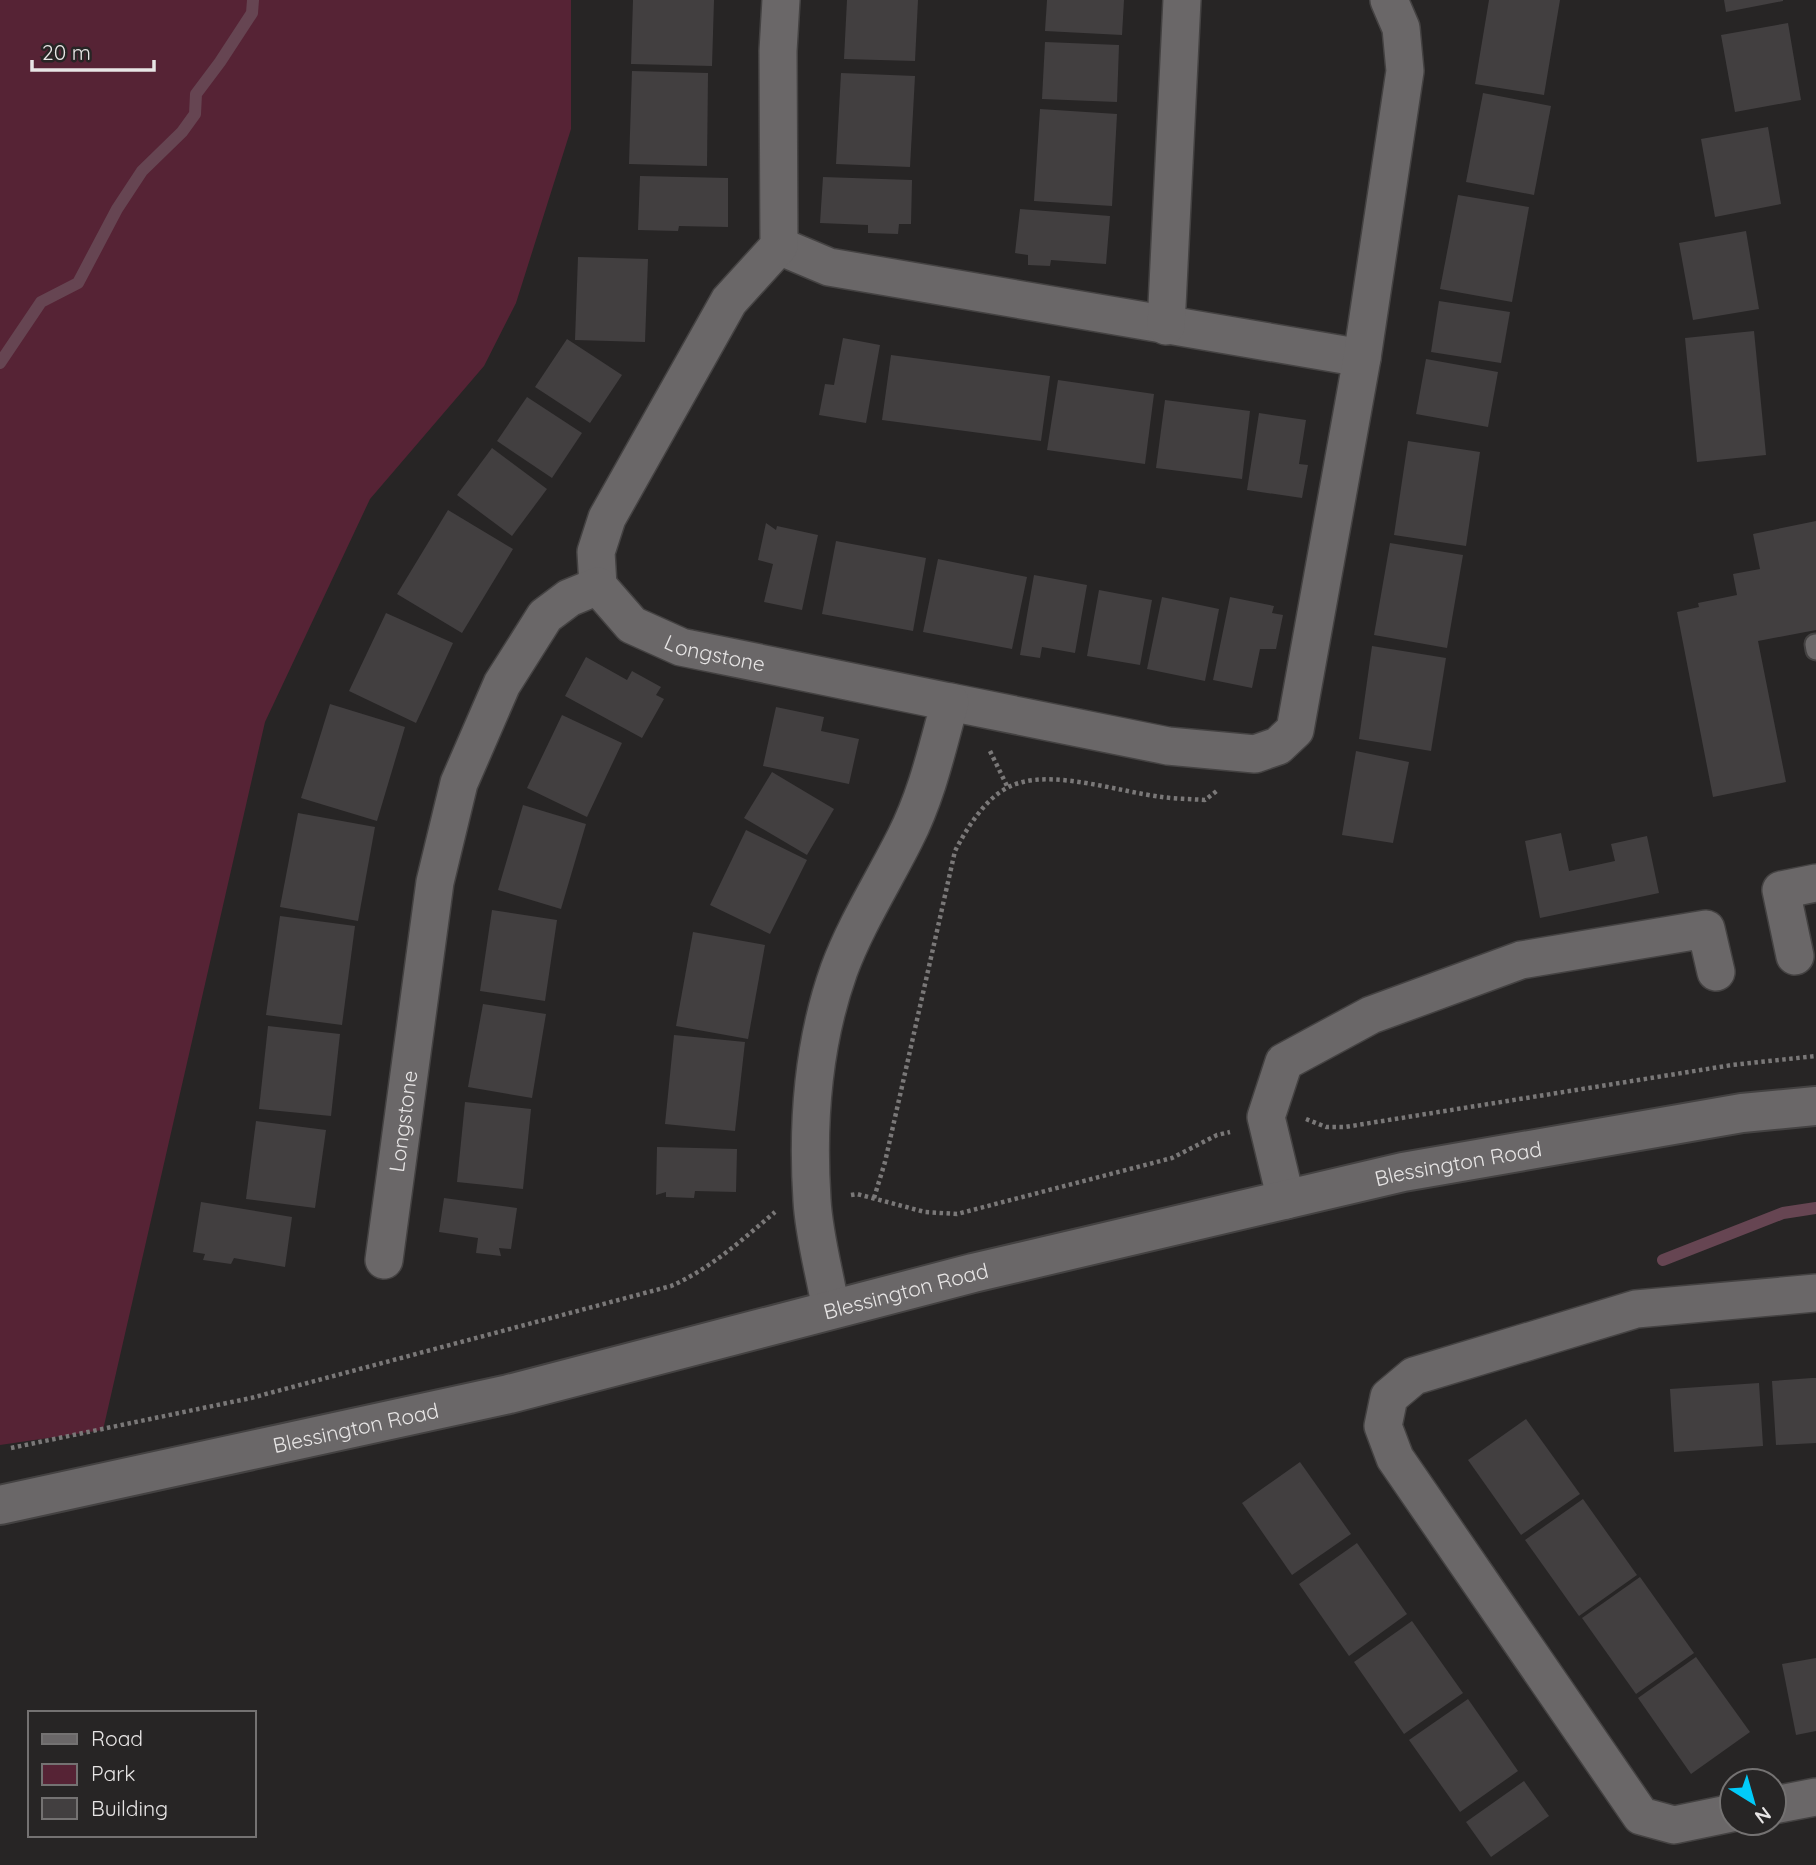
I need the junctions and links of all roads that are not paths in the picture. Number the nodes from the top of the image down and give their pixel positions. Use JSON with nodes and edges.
{"nodes":[{"id":1,"x":781,"y":0,"type":"edge"},
{"id":2,"x":1182,"y":0,"type":"edge"},
{"id":3,"x":1389,"y":0,"type":"edge"},
{"id":4,"x":779,"y":246,"type":"junction"},
{"id":5,"x":1166,"y":326,"type":"junction"},
{"id":6,"x":1362,"y":358,"type":"junction"},
{"id":7,"x":598,"y":586,"type":"junction"},
{"id":8,"x":950,"y":702,"type":"junction"},
{"id":9,"x":1816,"y":883,"type":"edge"},
{"id":10,"x":1795,"y":956,"type":"dead end"},
{"id":11,"x":1716,"y":972,"type":"dead end"},
{"id":12,"x":1816,"y":1106,"type":"edge"},
{"id":13,"x":1286,"y":1200,"type":"junction"},
{"id":14,"x":384,"y":1260,"type":"dead end"},
{"id":15,"x":1816,"y":1293,"type":"edge"},
{"id":16,"x":831,"y":1310,"type":"junction"},
{"id":17,"x":0,"y":1505,"type":"edge"},
{"id":18,"x":1816,"y":1797,"type":"edge"},
{"id":19,"x":1788,"y":1802,"type":"edge"},
{"id":20,"x":1718,"y":1817,"type":"edge"}],
"edges":[{"from":1,"to":4,"type":"street"},
{"from":2,"to":5,"type":"street"},
{"from":3,"to":6,"type":"street","name":"Longstone"},
{"from":4,"to":5,"type":"street"},
{"from":4,"to":7,"type":"street"},
{"from":5,"to":6,"type":"street"},
{"from":6,"to":8,"type":"street","name":"Longstone"},
{"from":7,"to":8,"type":"street","name":"Longstone"},
{"from":7,"to":14,"type":"street","name":"Longstone"},
{"from":8,"to":16,"type":"street"},
{"from":9,"to":10,"type":"street"},
{"from":11,"to":13,"type":"street"},
{"from":12,"to":13,"type":"main road","name":"Blessington Road"},
{"from":13,"to":16,"type":"main road","name":"Blessington Road"},
{"from":15,"to":20,"type":"street"},
{"from":16,"to":17,"type":"main road","name":"Blessington Road"},
{"from":18,"to":19,"type":"street"}]}
